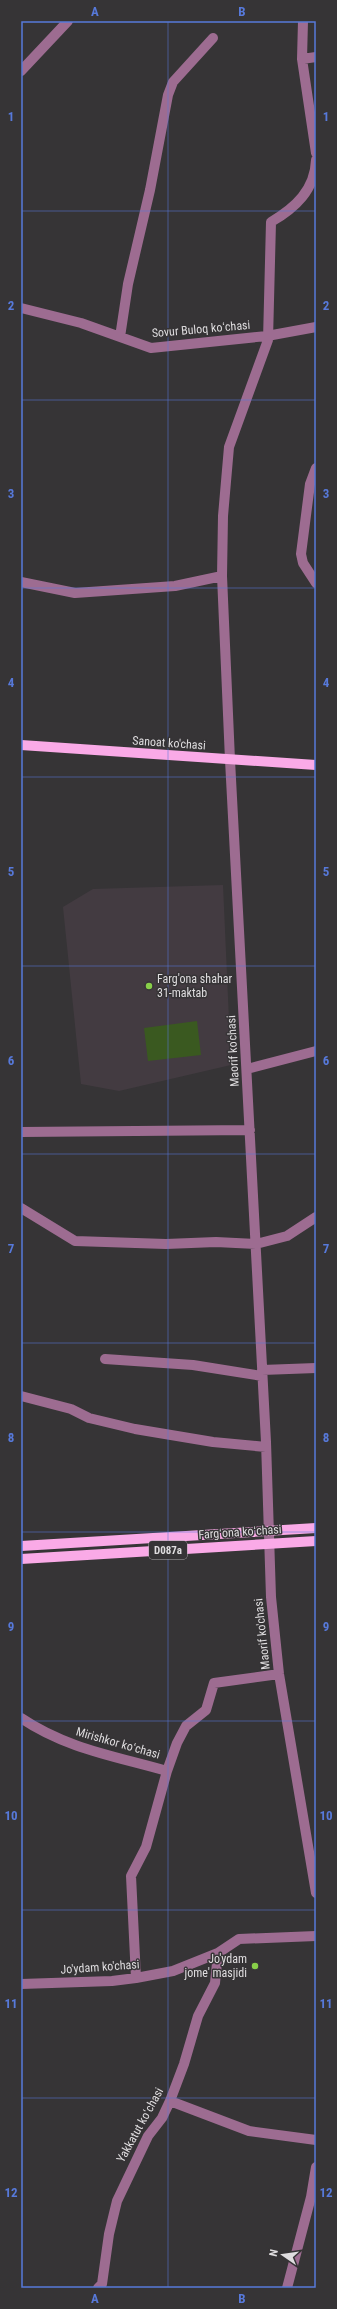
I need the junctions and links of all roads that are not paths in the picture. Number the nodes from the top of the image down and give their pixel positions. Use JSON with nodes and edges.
{"nodes":[{"id":1,"x":68,"y":21,"type":"edge"},
{"id":2,"x":303,"y":21,"type":"edge"},
{"id":3,"x":213,"y":38,"type":"dead end"},
{"id":4,"x":316,"y":57,"type":"edge"},
{"id":5,"x":302,"y":59,"type":"junction"},
{"id":6,"x":21,"y":71,"type":"edge"},
{"id":7,"x":316,"y":153,"type":"edge"},
{"id":8,"x":316,"y":160,"type":"edge"},
{"id":9,"x":21,"y":308,"type":"edge"},
{"id":10,"x":316,"y":326,"type":"edge"},
{"id":11,"x":267,"y":336,"type":"junction"},
{"id":12,"x":120,"y":338,"type":"junction"},
{"id":13,"x":316,"y":468,"type":"edge"},
{"id":14,"x":222,"y":576,"type":"junction"},
{"id":15,"x":21,"y":582,"type":"edge"},
{"id":16,"x":316,"y":583,"type":"edge"},
{"id":17,"x":21,"y":745,"type":"edge"},
{"id":18,"x":230,"y":760,"type":"junction"},
{"id":19,"x":316,"y":764,"type":"edge"},
{"id":20,"x":316,"y":1050,"type":"edge"},
{"id":21,"x":247,"y":1069,"type":"junction"},
{"id":22,"x":250,"y":1130,"type":"junction"},
{"id":23,"x":21,"y":1132,"type":"edge"},
{"id":24,"x":21,"y":1208,"type":"edge"},
{"id":25,"x":316,"y":1217,"type":"edge"},
{"id":26,"x":256,"y":1244,"type":"junction"},
{"id":27,"x":106,"y":1359,"type":"dead end"},
{"id":28,"x":316,"y":1368,"type":"edge"},
{"id":29,"x":262,"y":1373,"type":"junction"},
{"id":30,"x":21,"y":1396,"type":"edge"},
{"id":31,"x":266,"y":1447,"type":"junction"},
{"id":32,"x":316,"y":1528,"type":"edge"},
{"id":33,"x":269,"y":1531,"type":"junction"},
{"id":34,"x":316,"y":1540,"type":"edge"},
{"id":35,"x":270,"y":1543,"type":"junction"},
{"id":36,"x":21,"y":1546,"type":"edge"},
{"id":37,"x":21,"y":1559,"type":"edge"},
{"id":38,"x":279,"y":1674,"type":"junction"},
{"id":39,"x":21,"y":1718,"type":"edge"},
{"id":40,"x":168,"y":1771,"type":"junction"},
{"id":41,"x":316,"y":1893,"type":"edge"},
{"id":42,"x":316,"y":1936,"type":"edge"},
{"id":43,"x":218,"y":1953,"type":"junction"},
{"id":44,"x":136,"y":1978,"type":"junction"},
{"id":45,"x":21,"y":1984,"type":"edge"},
{"id":46,"x":170,"y":2101,"type":"junction"},
{"id":47,"x":316,"y":2140,"type":"edge"},
{"id":48,"x":316,"y":2167,"type":"edge"},
{"id":49,"x":314,"y":2198,"type":"edge"},
{"id":50,"x":98,"y":2288,"type":"edge"},
{"id":51,"x":287,"y":2288,"type":"edge"}],
"edges":[{"from":1,"to":6,"type":"street"},
{"from":2,"to":5,"type":"street"},
{"from":3,"to":12,"type":"street"},
{"from":4,"to":5,"type":"street"},
{"from":5,"to":7,"type":"street"},
{"from":8,"to":11,"type":"street","name":"Maorif ko'chasi"},
{"from":9,"to":12,"type":"street","name":"Sovur Buloq koʻchasi"},
{"from":10,"to":11,"type":"street","name":"Sovur Buloq koʻchasi"},
{"from":11,"to":12,"type":"street","name":"Sovur Buloq koʻchasi"},
{"from":11,"to":14,"type":"street","name":"Maorif ko'chasi"},
{"from":13,"to":16,"type":"street"},
{"from":14,"to":15,"type":"street"},
{"from":14,"to":18,"type":"street","name":"Maorif ko'chasi"},
{"from":17,"to":18,"type":"main road","name":"Sanoat ko'chasi"},
{"from":18,"to":19,"type":"main road","name":"Sanoat ko'chasi"},
{"from":18,"to":21,"type":"street","name":"Maorif ko'chasi"},
{"from":20,"to":21,"type":"street"},
{"from":21,"to":22,"type":"street","name":"Maorif ko'chasi"},
{"from":22,"to":23,"type":"street"},
{"from":22,"to":26,"type":"street","name":"Maorif ko'chasi"},
{"from":24,"to":26,"type":"street"},
{"from":25,"to":26,"type":"street"},
{"from":26,"to":29,"type":"street","name":"Maorif ko'chasi"},
{"from":27,"to":29,"type":"street"},
{"from":28,"to":29,"type":"street"},
{"from":29,"to":31,"type":"street","name":"Maorif ko'chasi"},
{"from":30,"to":31,"type":"street"},
{"from":31,"to":33,"type":"street","name":"Maorif ko'chasi"},
{"from":32,"to":33,"type":"main road","name":"Fargʻona koʻchasi","number":"D087a"},
{"from":33,"to":35,"type":"street","name":"Maorif ko'chasi"},
{"from":33,"to":36,"type":"main road","name":"Fargʻona koʻchasi","number":"D087a"},
{"from":34,"to":35,"type":"main road","name":"Fargʻona koʻchasi","number":"D087a"},
{"from":35,"to":37,"type":"main road","name":"Fargʻona koʻchasi","number":"D087a"},
{"from":35,"to":38,"type":"street","name":"Maorif ko'chasi"},
{"from":38,"to":40,"type":"street"},
{"from":38,"to":41,"type":"street","name":"Maorif ko'chasi"},
{"from":39,"to":40,"type":"street","name":"Mirishkor koʻchasi"},
{"from":40,"to":44,"type":"street","name":"Mirishkor koʻchasi"},
{"from":42,"to":43,"type":"street","name":"Jo'ydam ko'chasi"},
{"from":43,"to":44,"type":"street","name":"Jo'ydam ko'chasi"},
{"from":43,"to":46,"type":"street","name":"Yakkatut koʻchasi"},
{"from":44,"to":45,"type":"street","name":"Jo'ydam ko'chasi"},
{"from":46,"to":47,"type":"street"},
{"from":46,"to":50,"type":"street","name":"Yakkatut koʻchasi"},
{"from":48,"to":49,"type":"street"},
{"from":49,"to":51,"type":"street"}]}
